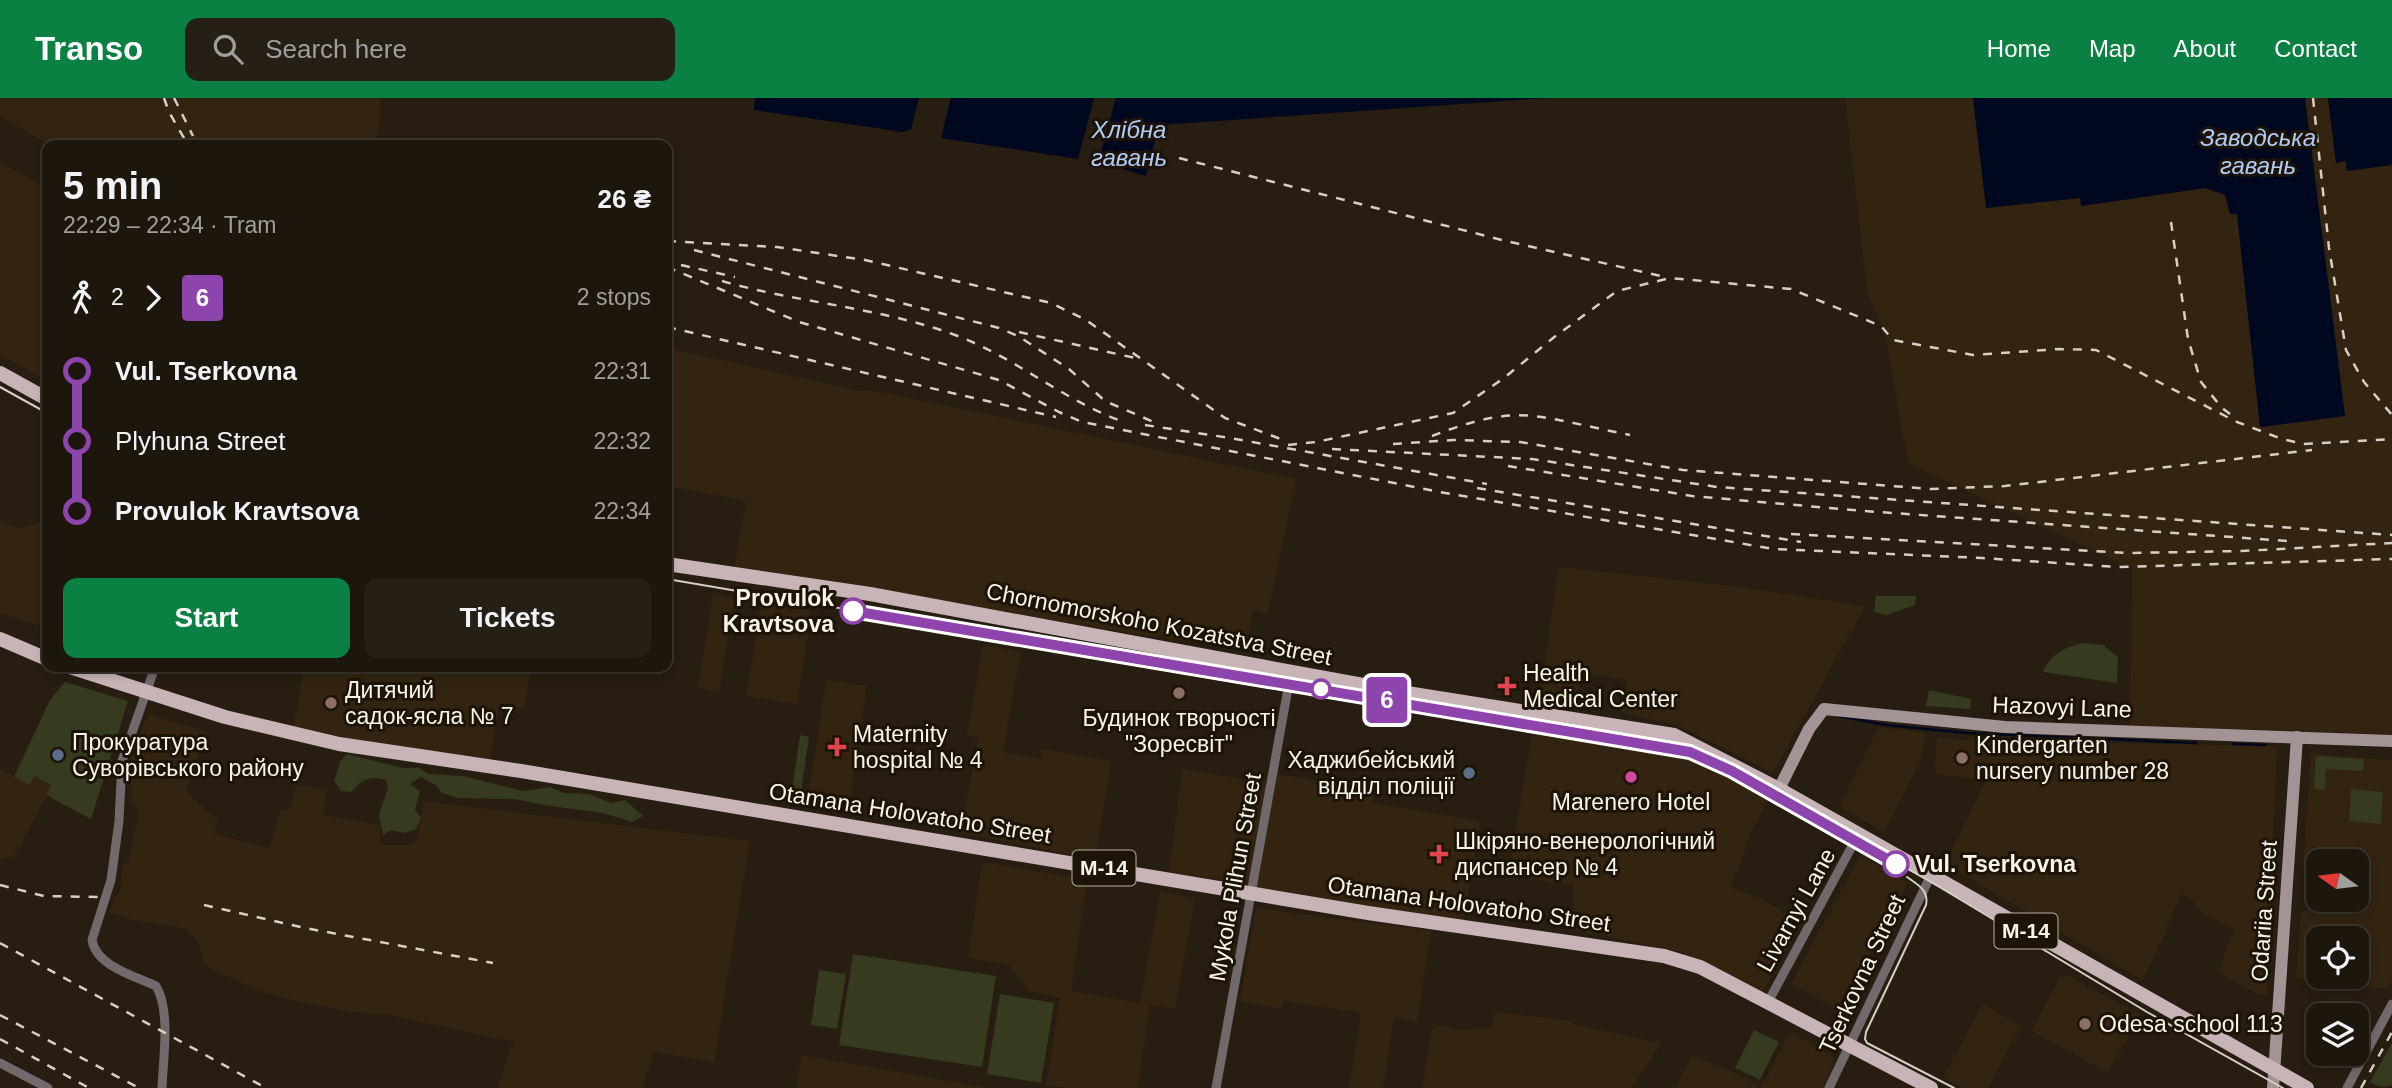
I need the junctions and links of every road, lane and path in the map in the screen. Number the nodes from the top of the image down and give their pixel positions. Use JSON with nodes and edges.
{"nodes":[{"id":1,"x":0,"y":373,"type":"edge"},
{"id":2,"x":42,"y":396,"type":"edge"},
{"id":3,"x":672,"y":565,"type":"edge"},
{"id":4,"x":0,"y":639,"type":"edge"},
{"id":5,"x":42,"y":657,"type":"edge"},
{"id":6,"x":85,"y":672,"type":"edge"},
{"id":7,"x":153,"y":672,"type":"edge"},
{"id":8,"x":1291,"y":672,"type":"junction"},
{"id":9,"x":146,"y":693,"type":"junction"},
{"id":10,"x":2297,"y":737,"type":"junction"},
{"id":11,"x":2392,"y":741,"type":"edge"},
{"id":12,"x":1779,"y":789,"type":"junction"},
{"id":13,"x":1858,"y":835,"type":"junction"},
{"id":14,"x":1930,"y":877,"type":"junction"},
{"id":15,"x":1251,"y":894,"type":"junction"},
{"id":16,"x":1767,"y":1004,"type":"junction"},
{"id":17,"x":2392,"y":1004,"type":"edge"},
{"id":18,"x":1848,"y":1045,"type":"junction"},
{"id":19,"x":0,"y":1063,"type":"edge"},
{"id":20,"x":2274,"y":1071,"type":"junction"},
{"id":21,"x":48,"y":1088,"type":"edge"},
{"id":22,"x":162,"y":1088,"type":"edge"},
{"id":23,"x":1216,"y":1088,"type":"edge"},
{"id":24,"x":1829,"y":1088,"type":"edge"},
{"id":25,"x":1931,"y":1088,"type":"edge"},
{"id":26,"x":2273,"y":1088,"type":"edge"},
{"id":27,"x":2307,"y":1088,"type":"edge"},
{"id":28,"x":2347,"y":1088,"type":"edge"}],
"edges":[{"from":1,"to":2,"type":"main road"},
{"from":3,"to":8,"type":"main road","name":"Chornomorskoho Kozatstva Street","number":"М-14"},
{"from":4,"to":5,"type":"main road"},
{"from":6,"to":9,"type":"main road","name":"Otamana Holovatoho Street","number":"М-14"},
{"from":7,"to":9,"type":"street"},
{"from":8,"to":12,"type":"main road","name":"Chornomorskoho Kozatstva Street","number":"М-14"},
{"from":8,"to":15,"type":"street","name":"Mykola Plihun Street"},
{"from":9,"to":15,"type":"main road","name":"Otamana Holovatoho Street","number":"М-14"},
{"from":9,"to":22,"type":"street"},
{"from":10,"to":11,"type":"street","name":"Hazovyi Lane"},
{"from":10,"to":12,"type":"street","name":"Hazovyi Lane"},
{"from":10,"to":20,"type":"street","name":"Odariia Street"},
{"from":12,"to":13,"type":"main road","name":"Chornomorskoho Kozatstva Street","number":"М-14"},
{"from":13,"to":14,"type":"main road","name":"Chornomorskoho Kozatstva Street","number":"М-14"},
{"from":13,"to":16,"type":"street","name":"Livarnyi Lane"},
{"from":14,"to":18,"type":"street","name":"Tserkovna Street"},
{"from":14,"to":20,"type":"main road","name":"Chornomorskoho Kozatstva Street","number":"М-14"},
{"from":15,"to":16,"type":"main road","name":"Otamana Holovatoho Street","number":"М-14"},
{"from":15,"to":23,"type":"street","name":"Mykola Plihun Street"},
{"from":16,"to":18,"type":"main road","name":"Otamana Holovatoho Street","number":"М-14"},
{"from":17,"to":28,"type":"street"},
{"from":18,"to":24,"type":"street","name":"Tserkovna Street"},
{"from":18,"to":25,"type":"main road","name":"Otamana Holovatoho Street","number":"М-14"},
{"from":19,"to":21,"type":"street"},
{"from":20,"to":26,"type":"street","name":"Odariia Street"},
{"from":20,"to":27,"type":"main road","name":"Chornomorskoho Kozatstva Street","number":"М-14"}]}
